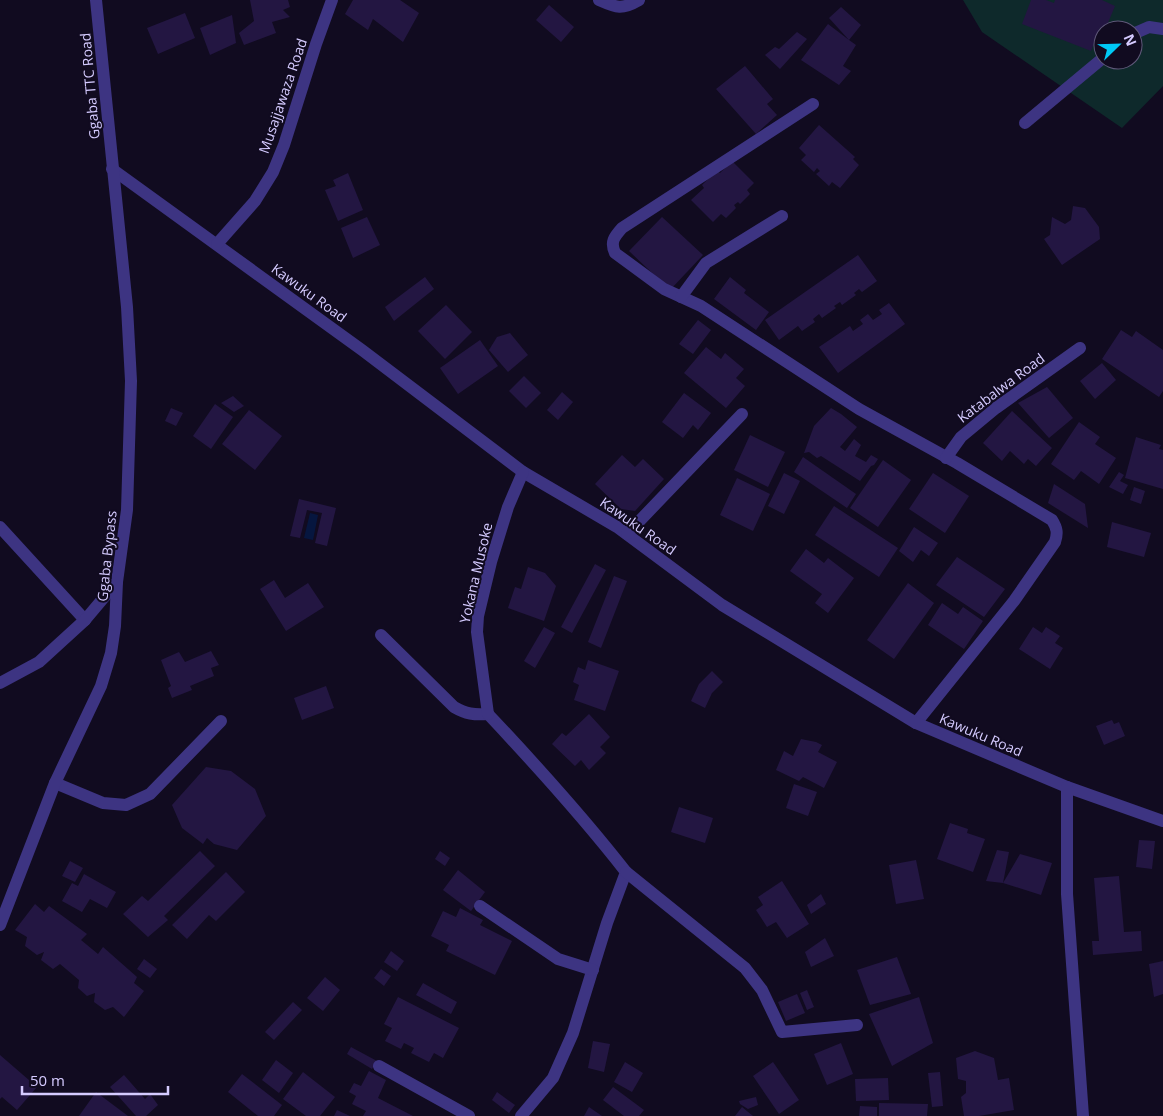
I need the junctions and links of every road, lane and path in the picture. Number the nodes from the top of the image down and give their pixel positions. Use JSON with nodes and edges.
{"nodes":[{"id":1,"x":96,"y":0,"type":"edge"},
{"id":2,"x":332,"y":0,"type":"edge"},
{"id":3,"x":599,"y":0,"type":"edge"},
{"id":4,"x":639,"y":0,"type":"edge"},
{"id":5,"x":1163,"y":28,"type":"edge"},
{"id":6,"x":1143,"y":30,"type":"edge"},
{"id":7,"x":1093,"y":66,"type":"edge"},
{"id":8,"x":813,"y":104,"type":"dead end"},
{"id":9,"x":1025,"y":123,"type":"dead end"},
{"id":10,"x":112,"y":169,"type":"junction"},
{"id":11,"x":782,"y":216,"type":"dead end"},
{"id":12,"x":217,"y":244,"type":"junction"},
{"id":13,"x":681,"y":297,"type":"junction"},
{"id":14,"x":1080,"y":348,"type":"dead end"},
{"id":15,"x":742,"y":414,"type":"dead end"},
{"id":16,"x":946,"y":458,"type":"junction"},
{"id":17,"x":523,"y":472,"type":"junction"},
{"id":18,"x":0,"y":527,"type":"edge"},
{"id":19,"x":627,"y":534,"type":"junction"},
{"id":20,"x":117,"y":582,"type":"junction"},
{"id":21,"x":84,"y":620,"type":"junction"},
{"id":22,"x":381,"y":635,"type":"dead end"},
{"id":23,"x":0,"y":683,"type":"edge"},
{"id":24,"x":488,"y":714,"type":"junction"},
{"id":25,"x":221,"y":720,"type":"dead end"},
{"id":26,"x":916,"y":723,"type":"junction"},
{"id":27,"x":55,"y":783,"type":"junction"},
{"id":28,"x":1067,"y":787,"type":"junction"},
{"id":29,"x":1163,"y":821,"type":"edge"},
{"id":30,"x":626,"y":872,"type":"junction"},
{"id":31,"x":480,"y":906,"type":"dead end"},
{"id":32,"x":0,"y":925,"type":"edge"},
{"id":33,"x":592,"y":970,"type":"junction"},
{"id":34,"x":857,"y":1025,"type":"dead end"},
{"id":35,"x":379,"y":1066,"type":"dead end"},
{"id":36,"x":469,"y":1116,"type":"edge"},
{"id":37,"x":521,"y":1116,"type":"edge"},
{"id":38,"x":1082,"y":1116,"type":"edge"}],
"edges":[{"from":1,"to":10,"type":"street","name":"Ggaba TTC Road"},
{"from":2,"to":12,"type":"street","name":"Musajjawaza Road"},
{"from":3,"to":4,"type":"street"},
{"from":5,"to":6,"type":"street"},
{"from":7,"to":9,"type":"street"},
{"from":8,"to":13,"type":"street"},
{"from":10,"to":12,"type":"street","name":"Kawuku Road"},
{"from":10,"to":20,"type":"street","name":"Ggaba Bypass"},
{"from":11,"to":13,"type":"street"},
{"from":12,"to":17,"type":"street","name":"Kawuku Road"},
{"from":13,"to":16,"type":"street"},
{"from":14,"to":16,"type":"street","name":"Katabalwa Road"},
{"from":15,"to":19,"type":"street"},
{"from":16,"to":26,"type":"street"},
{"from":17,"to":19,"type":"street","name":"Kawuku Road"},
{"from":17,"to":24,"type":"street","name":"Yokana Musoke"},
{"from":18,"to":21,"type":"street"},
{"from":19,"to":26,"type":"street","name":"Kawuku Road"},
{"from":20,"to":21,"type":"street"},
{"from":20,"to":27,"type":"street","name":"Ggaba Bypass"},
{"from":21,"to":23,"type":"street"},
{"from":22,"to":24,"type":"street"},
{"from":24,"to":30,"type":"street"},
{"from":25,"to":27,"type":"street"},
{"from":26,"to":28,"type":"street","name":"Kawuku Road"},
{"from":27,"to":32,"type":"street","name":"Ggaba Bypass"},
{"from":28,"to":29,"type":"street","name":"Kawuku Road"},
{"from":28,"to":38,"type":"street"},
{"from":30,"to":33,"type":"street"},
{"from":30,"to":34,"type":"street"},
{"from":31,"to":33,"type":"street"},
{"from":33,"to":37,"type":"street"},
{"from":35,"to":36,"type":"street"}]}
